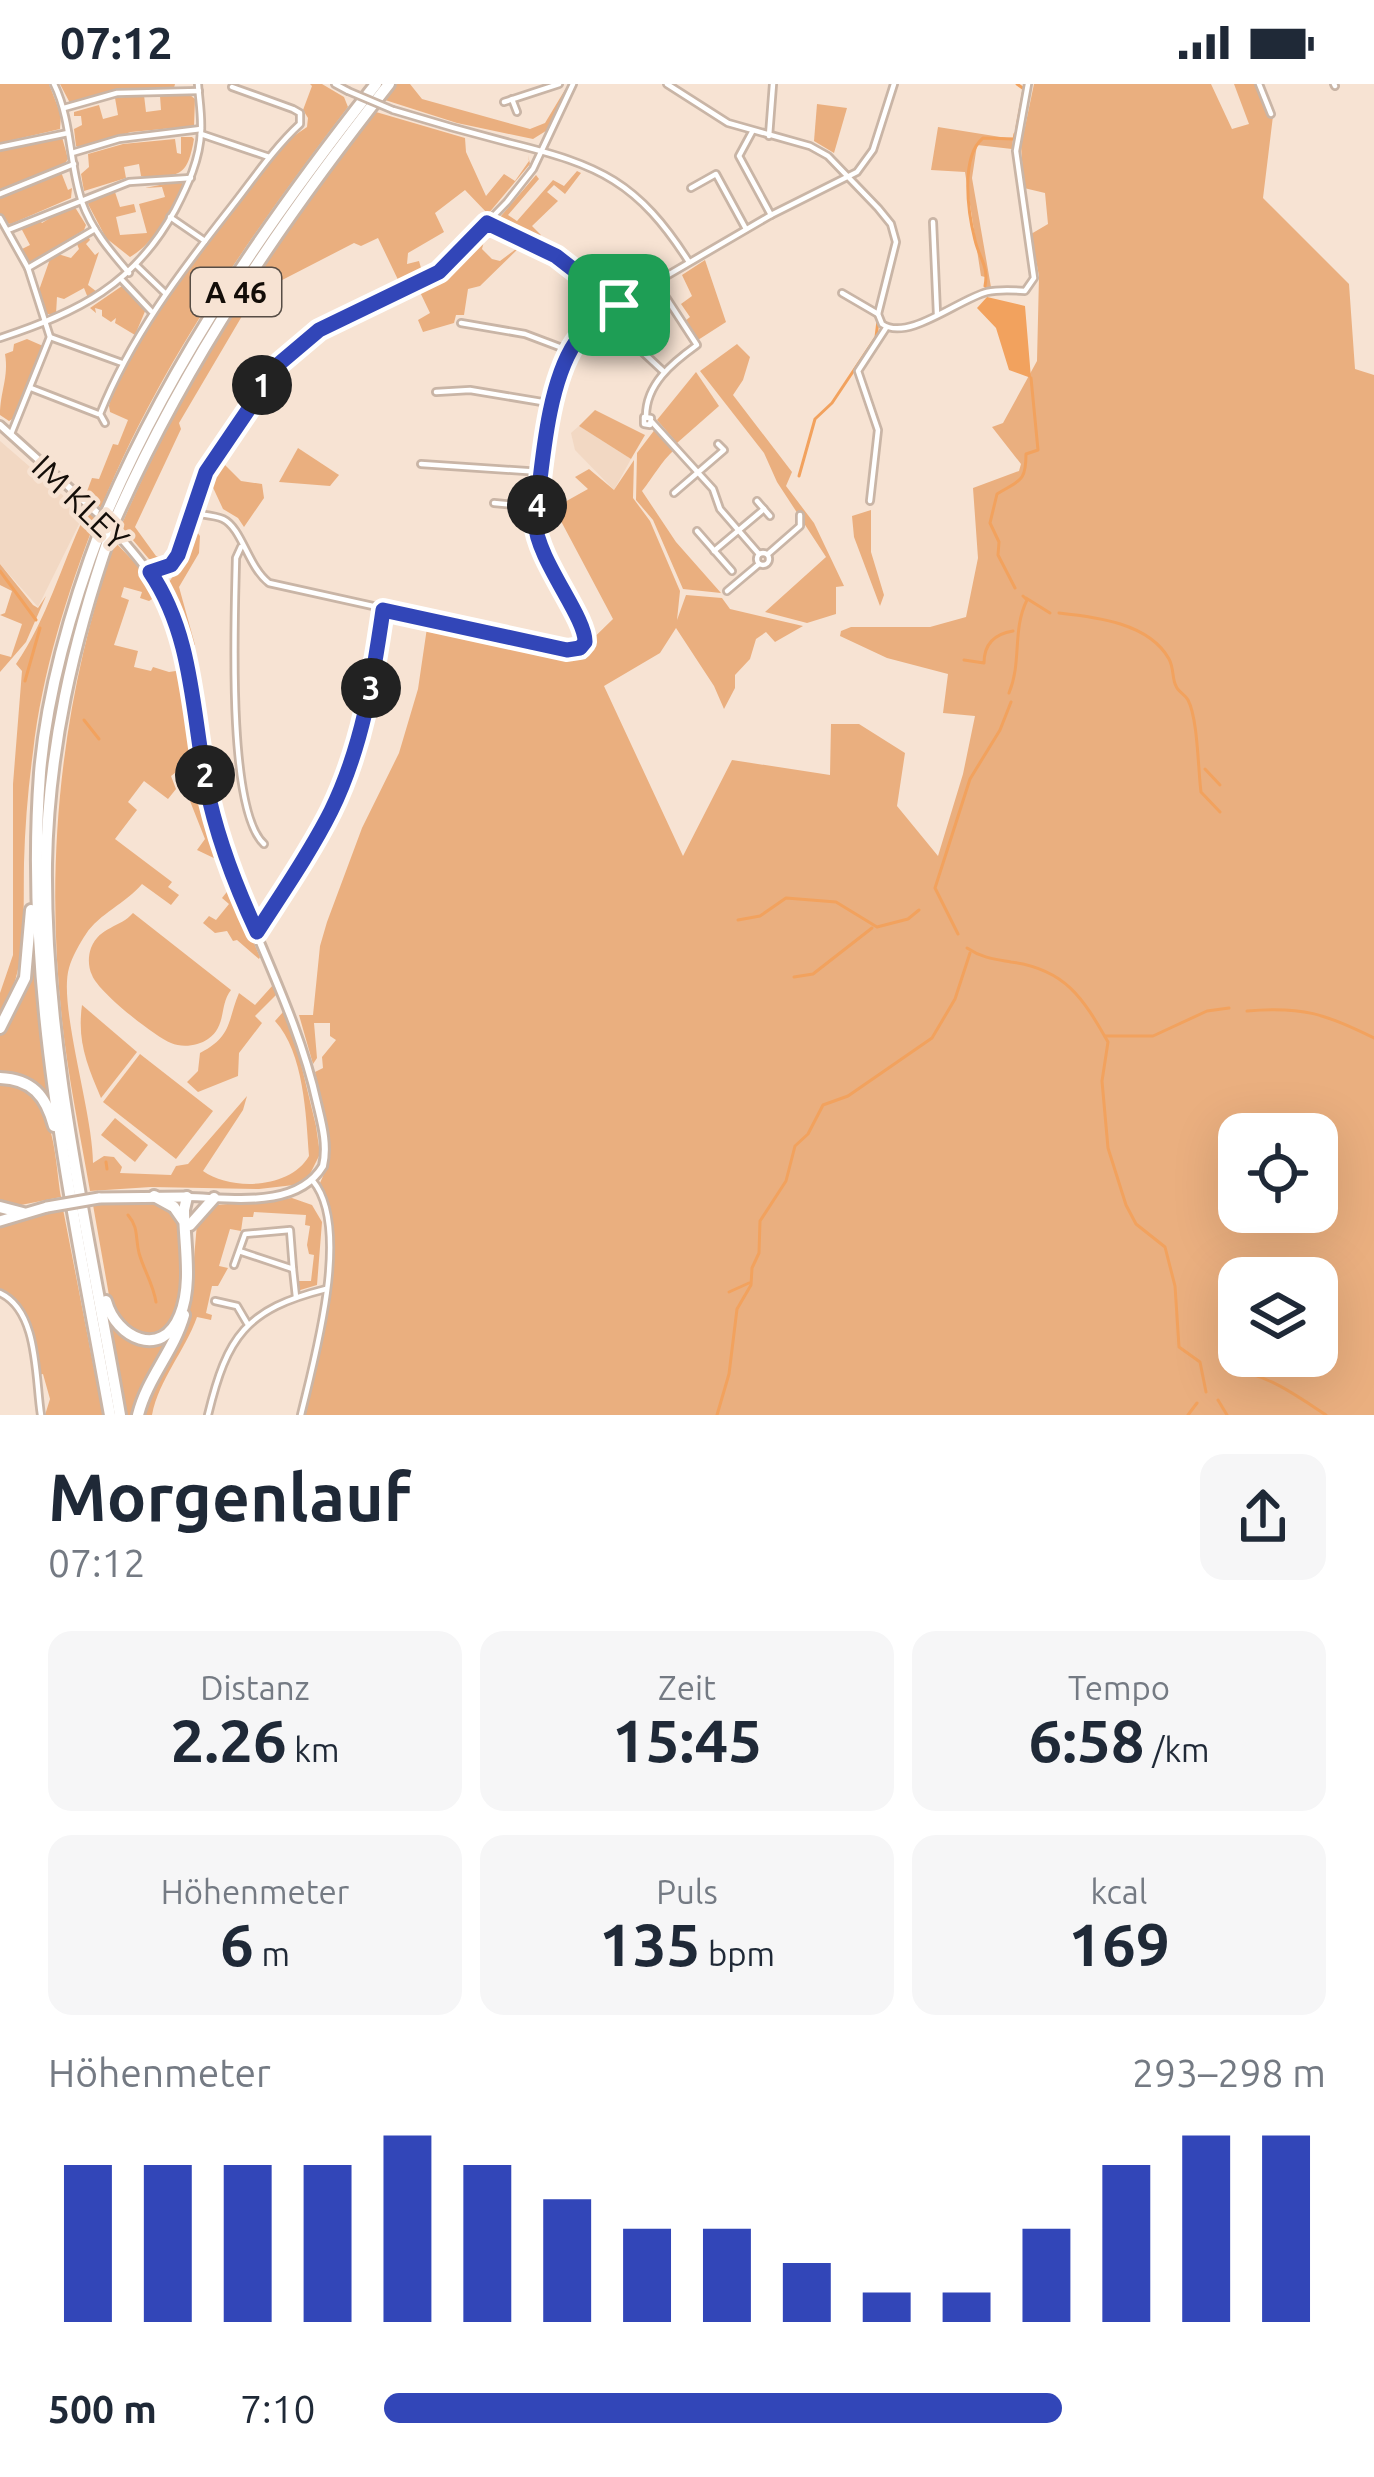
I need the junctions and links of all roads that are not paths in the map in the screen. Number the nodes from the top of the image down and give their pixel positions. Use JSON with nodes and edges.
{"nodes":[{"id":1,"x":54,"y":84,"type":"edge"},
{"id":2,"x":334,"y":84,"type":"edge"},
{"id":3,"x":376,"y":84,"type":"edge"},
{"id":4,"x":389,"y":84,"type":"edge"},
{"id":5,"x":559,"y":84,"type":"edge"},
{"id":6,"x":573,"y":84,"type":"edge"},
{"id":7,"x":667,"y":84,"type":"edge"},
{"id":8,"x":773,"y":84,"type":"edge"},
{"id":9,"x":894,"y":84,"type":"edge"},
{"id":10,"x":1028,"y":84,"type":"edge"},
{"id":11,"x":1259,"y":84,"type":"edge"},
{"id":12,"x":198,"y":87,"type":"edge"},
{"id":13,"x":232,"y":87,"type":"dead end"},
{"id":14,"x":512,"y":99,"type":"junction"},
{"id":15,"x":504,"y":102,"type":"dead end"},
{"id":16,"x":64,"y":108,"type":"junction"},
{"id":17,"x":517,"y":112,"type":"dead end"},
{"id":18,"x":1271,"y":115,"type":"dead end"},
{"id":19,"x":201,"y":132,"type":"junction"},
{"id":20,"x":752,"y":132,"type":"junction"},
{"id":21,"x":68,"y":133,"type":"junction"},
{"id":22,"x":770,"y":136,"type":"junction"},
{"id":23,"x":0,"y":146,"type":"edge"},
{"id":24,"x":544,"y":150,"type":"junction"},
{"id":25,"x":72,"y":153,"type":"junction"},
{"id":26,"x":269,"y":157,"type":"junction"},
{"id":27,"x":74,"y":164,"type":"junction"},
{"id":28,"x":850,"y":177,"type":"junction"},
{"id":29,"x":191,"y":178,"type":"junction"},
{"id":30,"x":691,"y":188,"type":"dead end"},
{"id":31,"x":0,"y":194,"type":"edge"},
{"id":32,"x":81,"y":199,"type":"junction"},
{"id":33,"x":771,"y":215,"type":"junction"},
{"id":34,"x":0,"y":218,"type":"edge"},
{"id":35,"x":170,"y":218,"type":"junction"},
{"id":36,"x":933,"y":222,"type":"dead end"},
{"id":37,"x":487,"y":223,"type":"junction"},
{"id":38,"x":95,"y":229,"type":"junction"},
{"id":39,"x":746,"y":229,"type":"junction"},
{"id":40,"x":8,"y":230,"type":"junction"},
{"id":41,"x":205,"y":241,"type":"junction"},
{"id":42,"x":689,"y":262,"type":"junction"},
{"id":43,"x":136,"y":265,"type":"junction"},
{"id":44,"x":28,"y":268,"type":"junction"},
{"id":45,"x":129,"y":273,"type":"junction"},
{"id":46,"x":122,"y":280,"type":"junction"},
{"id":47,"x":656,"y":282,"type":"junction"},
{"id":48,"x":165,"y":292,"type":"junction"},
{"id":49,"x":842,"y":293,"type":"dead end"},
{"id":50,"x":619,"y":305,"type":"junction"},
{"id":51,"x":152,"y":312,"type":"junction"},
{"id":52,"x":878,"y":314,"type":"junction"},
{"id":53,"x":937,"y":314,"type":"junction"},
{"id":54,"x":45,"y":323,"type":"junction"},
{"id":55,"x":460,"y":323,"type":"dead end"},
{"id":56,"x":886,"y":328,"type":"junction"},
{"id":57,"x":50,"y":337,"type":"junction"},
{"id":58,"x":0,"y":338,"type":"edge"},
{"id":59,"x":633,"y":343,"type":"dead end"},
{"id":60,"x":571,"y":351,"type":"junction"},
{"id":61,"x":122,"y":363,"type":"junction"},
{"id":62,"x":664,"y":372,"type":"junction"},
{"id":63,"x":31,"y":388,"type":"junction"},
{"id":64,"x":436,"y":392,"type":"dead end"},
{"id":65,"x":554,"y":404,"type":"junction"},
{"id":66,"x":100,"y":414,"type":"junction"},
{"id":67,"x":105,"y":423,"type":"dead end"},
{"id":68,"x":0,"y":425,"type":"edge"},
{"id":69,"x":11,"y":434,"type":"junction"},
{"id":70,"x":730,"y":458,"type":"dead end"},
{"id":71,"x":421,"y":464,"type":"dead end"},
{"id":72,"x":542,"y":472,"type":"junction"},
{"id":73,"x":698,"y":472,"type":"junction"},
{"id":74,"x":674,"y":493,"type":"dead end"},
{"id":75,"x":758,"y":501,"type":"dead end"},
{"id":76,"x":870,"y":501,"type":"dead end"},
{"id":77,"x":494,"y":503,"type":"dead end"},
{"id":78,"x":537,"y":507,"type":"junction"},
{"id":79,"x":764,"y":508,"type":"junction"},
{"id":80,"x":193,"y":513,"type":"junction"},
{"id":81,"x":800,"y":515,"type":"dead end"},
{"id":82,"x":111,"y":516,"type":"junction"},
{"id":83,"x":770,"y":516,"type":"dead end"},
{"id":84,"x":106,"y":530,"type":"junction"},
{"id":85,"x":739,"y":530,"type":"junction"},
{"id":86,"x":697,"y":531,"type":"dead end"},
{"id":87,"x":242,"y":547,"type":"junction"},
{"id":88,"x":714,"y":551,"type":"junction"},
{"id":89,"x":759,"y":554,"type":"junction"},
{"id":90,"x":768,"y":554,"type":"junction"},
{"id":91,"x":759,"y":564,"type":"junction"},
{"id":92,"x":171,"y":565,"type":"junction"},
{"id":93,"x":731,"y":571,"type":"dead end"},
{"id":94,"x":150,"y":572,"type":"junction"},
{"id":95,"x":158,"y":583,"type":"junction"},
{"id":96,"x":727,"y":591,"type":"dead end"},
{"id":97,"x":383,"y":610,"type":"junction"},
{"id":98,"x":264,"y":844,"type":"dead end"},
{"id":99,"x":37,"y":890,"type":"junction"},
{"id":100,"x":257,"y":932,"type":"junction"},
{"id":101,"x":0,"y":1028,"type":"edge"},
{"id":102,"x":0,"y":1078,"type":"edge"},
{"id":103,"x":68,"y":1177,"type":"junction"},
{"id":104,"x":313,"y":1181,"type":"junction"},
{"id":105,"x":154,"y":1196,"type":"junction"},
{"id":106,"x":188,"y":1197,"type":"junction"},
{"id":107,"x":214,"y":1198,"type":"junction"},
{"id":108,"x":0,"y":1207,"type":"edge"},
{"id":109,"x":23,"y":1213,"type":"junction"},
{"id":110,"x":0,"y":1221,"type":"edge"},
{"id":111,"x":187,"y":1224,"type":"junction"},
{"id":112,"x":239,"y":1251,"type":"junction"},
{"id":113,"x":93,"y":1260,"type":"junction"},
{"id":114,"x":234,"y":1264,"type":"dead end"},
{"id":115,"x":293,"y":1269,"type":"junction"},
{"id":116,"x":326,"y":1289,"type":"junction"},
{"id":117,"x":0,"y":1294,"type":"edge"},
{"id":118,"x":296,"y":1297,"type":"junction"},
{"id":119,"x":215,"y":1301,"type":"dead end"},
{"id":120,"x":248,"y":1325,"type":"junction"},
{"id":121,"x":41,"y":1415,"type":"edge"},
{"id":122,"x":110,"y":1415,"type":"edge"},
{"id":123,"x":120,"y":1415,"type":"edge"},
{"id":124,"x":138,"y":1415,"type":"edge"},
{"id":125,"x":208,"y":1415,"type":"edge"},
{"id":126,"x":301,"y":1415,"type":"edge"}],
"edges":[{"from":1,"to":16,"type":"street"},
{"from":2,"to":24,"type":"street","bridge":true},
{"from":3,"to":82,"type":"highway","number":"A 46"},
{"from":4,"to":82,"type":"highway","number":"A 46"},
{"from":5,"to":14,"type":"street"},
{"from":6,"to":24,"type":"street"},
{"from":7,"to":20,"type":"street"},
{"from":8,"to":22,"type":"street"},
{"from":9,"to":28,"type":"street"},
{"from":10,"to":53,"type":"street"},
{"from":11,"to":18,"type":"street"},
{"from":12,"to":16,"type":"street"},
{"from":12,"to":19,"type":"street"},
{"from":13,"to":26,"type":"street"},
{"from":14,"to":15,"type":"street"},
{"from":14,"to":17,"type":"street"},
{"from":16,"to":21,"type":"street"},
{"from":19,"to":25,"type":"street"},
{"from":19,"to":26,"type":"street"},
{"from":19,"to":29,"type":"street"},
{"from":20,"to":22,"type":"street"},
{"from":20,"to":33,"type":"street"},
{"from":21,"to":23,"type":"street"},
{"from":21,"to":25,"type":"street"},
{"from":22,"to":28,"type":"street"},
{"from":24,"to":37,"type":"street"},
{"from":24,"to":42,"type":"street"},
{"from":25,"to":27,"type":"street"},
{"from":26,"to":41,"type":"street"},
{"from":27,"to":31,"type":"street"},
{"from":27,"to":32,"type":"street"},
{"from":28,"to":33,"type":"street"},
{"from":28,"to":52,"type":"street"},
{"from":29,"to":32,"type":"street"},
{"from":29,"to":35,"type":"street"},
{"from":30,"to":39,"type":"street"},
{"from":32,"to":38,"type":"street"},
{"from":32,"to":40,"type":"street"},
{"from":33,"to":39,"type":"street"},
{"from":34,"to":40,"type":"street"},
{"from":35,"to":41,"type":"street"},
{"from":35,"to":43,"type":"street"},
{"from":36,"to":53,"type":"street"},
{"from":37,"to":50,"type":"street"},
{"from":37,"to":80,"type":"street"},
{"from":38,"to":44,"type":"street"},
{"from":38,"to":45,"type":"street"},
{"from":39,"to":42,"type":"street"},
{"from":40,"to":44,"type":"street"},
{"from":41,"to":48,"type":"street"},
{"from":42,"to":47,"type":"street"},
{"from":43,"to":45,"type":"street"},
{"from":43,"to":48,"type":"street"},
{"from":44,"to":54,"type":"street"},
{"from":45,"to":46,"type":"street"},
{"from":46,"to":51,"type":"street"},
{"from":46,"to":54,"type":"street"},
{"from":47,"to":50,"type":"street"},
{"from":47,"to":62,"type":"street"},
{"from":48,"to":51,"type":"street"},
{"from":49,"to":52,"type":"street"},
{"from":50,"to":60,"type":"street"},
{"from":51,"to":61,"type":"street"},
{"from":52,"to":56,"type":"street"},
{"from":53,"to":56,"type":"street"},
{"from":54,"to":57,"type":"street"},
{"from":54,"to":58,"type":"street"},
{"from":55,"to":60,"type":"street"},
{"from":56,"to":76,"type":"street"},
{"from":57,"to":61,"type":"street"},
{"from":57,"to":63,"type":"street"},
{"from":59,"to":62,"type":"street"},
{"from":60,"to":65,"type":"street"},
{"from":61,"to":66,"type":"street"},
{"from":62,"to":73,"type":"street"},
{"from":63,"to":66,"type":"street"},
{"from":63,"to":69,"type":"street"},
{"from":64,"to":65,"type":"street"},
{"from":65,"to":72,"type":"street"},
{"from":66,"to":67,"type":"street"},
{"from":68,"to":69,"type":"street","name":"IM KLEY"},
{"from":69,"to":94,"type":"street","name":"IM KLEY"},
{"from":70,"to":73,"type":"street"},
{"from":71,"to":72,"type":"street"},
{"from":72,"to":78,"type":"street"},
{"from":73,"to":74,"type":"street"},
{"from":73,"to":85,"type":"street"},
{"from":75,"to":79,"type":"street"},
{"from":77,"to":78,"type":"street"},
{"from":78,"to":97,"type":"street"},
{"from":79,"to":83,"type":"street"},
{"from":79,"to":85,"type":"street"},
{"from":80,"to":87,"type":"street"},
{"from":80,"to":92,"type":"street"},
{"from":81,"to":90,"type":"street"},
{"from":82,"to":84,"type":"highway","number":"A 46","bridge":true},
{"from":84,"to":99,"type":"highway","number":"A 46"},
{"from":84,"to":113,"type":"highway","number":"A 46"},
{"from":85,"to":88,"type":"street"},
{"from":85,"to":89,"type":"street"},
{"from":86,"to":88,"type":"street"},
{"from":87,"to":97,"type":"street"},
{"from":87,"to":98,"type":"street"},
{"from":88,"to":93,"type":"street"},
{"from":89,"to":90,"type":"street"},
{"from":89,"to":91,"type":"street"},
{"from":90,"to":91,"type":"street"},
{"from":91,"to":96,"type":"street"},
{"from":92,"to":94,"type":"street"},
{"from":92,"to":95,"type":"street"},
{"from":94,"to":95,"type":"street","name":"IM KLEY"},
{"from":95,"to":100,"type":"street","name":"IM KLEY"},
{"from":97,"to":100,"type":"street"},
{"from":99,"to":101,"type":"highway"},
{"from":99,"to":103,"type":"highway","number":"A 46"},
{"from":100,"to":104,"type":"street","name":"IM KLEY"},
{"from":102,"to":103,"type":"highway"},
{"from":103,"to":122,"type":"highway","number":"A 46"},
{"from":104,"to":107,"type":"street"},
{"from":104,"to":116,"type":"street"},
{"from":105,"to":106,"type":"main road"},
{"from":105,"to":109,"type":"main road","bridge":true},
{"from":105,"to":111,"type":"highway"},
{"from":106,"to":107,"type":"street"},
{"from":106,"to":111,"type":"highway"},
{"from":107,"to":111,"type":"highway"},
{"from":108,"to":109,"type":"highway"},
{"from":109,"to":110,"type":"main road"},
{"from":111,"to":113,"type":"highway"},
{"from":111,"to":124,"type":"highway"},
{"from":112,"to":114,"type":"street"},
{"from":112,"to":115,"type":"street"},
{"from":112,"to":115,"type":"street"},
{"from":113,"to":123,"type":"highway","number":"A 46"},
{"from":115,"to":118,"type":"street"},
{"from":116,"to":118,"type":"street"},
{"from":116,"to":126,"type":"street"},
{"from":117,"to":121,"type":"street"},
{"from":118,"to":120,"type":"street"},
{"from":119,"to":120,"type":"street"},
{"from":120,"to":125,"type":"street"}]}
